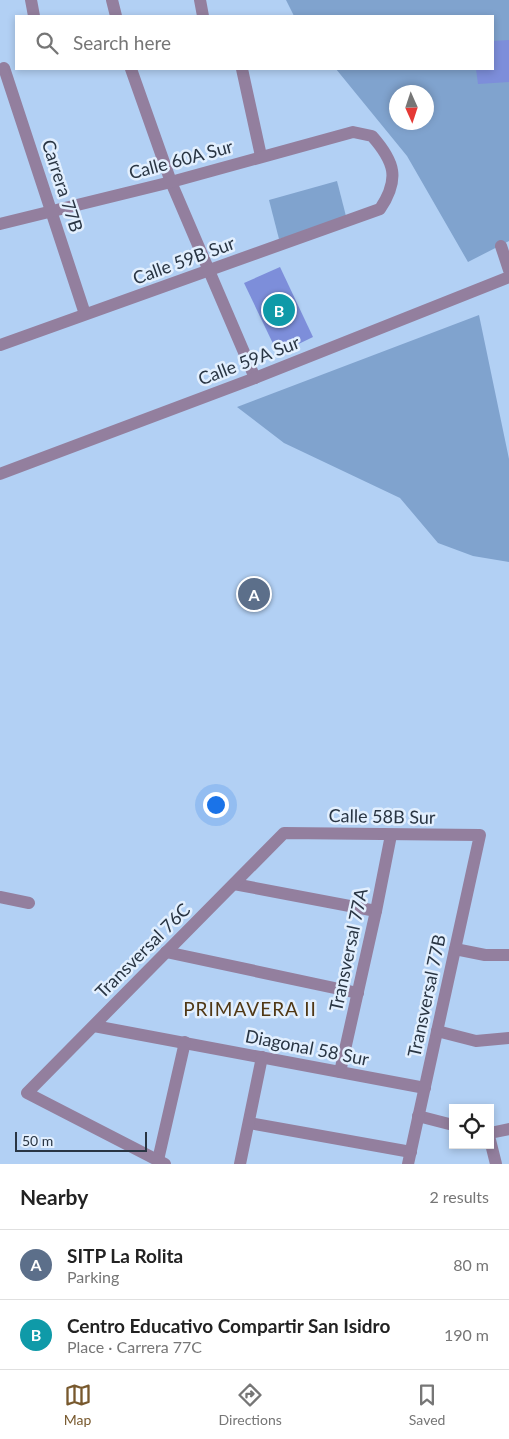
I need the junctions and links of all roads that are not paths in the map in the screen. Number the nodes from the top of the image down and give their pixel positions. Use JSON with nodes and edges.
{"nodes":[{"id":1,"x":31,"y":0,"type":"edge"},
{"id":2,"x":112,"y":0,"type":"edge"},
{"id":3,"x":200,"y":0,"type":"edge"},
{"id":4,"x":34,"y":15,"type":"edge"},
{"id":5,"x":116,"y":15,"type":"edge"},
{"id":6,"x":203,"y":15,"type":"edge"},
{"id":7,"x":7,"y":68,"type":"edge"},
{"id":8,"x":131,"y":70,"type":"edge"},
{"id":9,"x":242,"y":70,"type":"edge"},
{"id":10,"x":261,"y":156,"type":"junction"},
{"id":11,"x":171,"y":182,"type":"junction"},
{"id":12,"x":380,"y":209,"type":"joint"},
{"id":13,"x":53,"y":211,"type":"junction"},
{"id":14,"x":0,"y":224,"type":"edge"},
{"id":15,"x":501,"y":246,"type":"dead end"},
{"id":16,"x":209,"y":270,"type":"junction"},
{"id":17,"x":509,"y":270,"type":"edge"},
{"id":18,"x":509,"y":277,"type":"edge"},
{"id":19,"x":85,"y":314,"type":"junction"},
{"id":20,"x":0,"y":345,"type":"edge"},
{"id":21,"x":256,"y":378,"type":"junction"},
{"id":22,"x":0,"y":474,"type":"edge"},
{"id":23,"x":284,"y":833,"type":"joint"},
{"id":24,"x":391,"y":834,"type":"junction"},
{"id":25,"x":480,"y":836,"type":"joint"},
{"id":26,"x":234,"y":884,"type":"junction"},
{"id":27,"x":0,"y":896,"type":"edge"},
{"id":28,"x":29,"y":903,"type":"dead end"},
{"id":29,"x":376,"y":911,"type":"junction"},
{"id":30,"x":455,"y":949,"type":"junction"},
{"id":31,"x":166,"y":952,"type":"junction"},
{"id":32,"x":509,"y":954,"type":"edge"},
{"id":33,"x":358,"y":993,"type":"junction"},
{"id":34,"x":94,"y":1026,"type":"junction"},
{"id":35,"x":437,"y":1031,"type":"junction"},
{"id":36,"x":509,"y":1038,"type":"edge"},
{"id":37,"x":185,"y":1042,"type":"junction"},
{"id":38,"x":262,"y":1057,"type":"junction"},
{"id":39,"x":340,"y":1072,"type":"junction"},
{"id":40,"x":424,"y":1088,"type":"junction"},
{"id":41,"x":418,"y":1116,"type":"junction"},
{"id":42,"x":249,"y":1123,"type":"junction"},
{"id":43,"x":449,"y":1124,"type":"edge"},
{"id":44,"x":509,"y":1129,"type":"edge"},
{"id":45,"x":494,"y":1132,"type":"edge"},
{"id":46,"x":492,"y":1149,"type":"edge"},
{"id":47,"x":409,"y":1158,"type":"edge"},
{"id":48,"x":161,"y":1162,"type":"edge"},
{"id":49,"x":240,"y":1164,"type":"edge"},
{"id":50,"x":496,"y":1164,"type":"edge"}],
"edges":[{"from":1,"to":4,"type":"street"},
{"from":2,"to":5,"type":"street"},
{"from":3,"to":6,"type":"street"},
{"from":7,"to":13,"type":"street","name":"Carrera 77B"},
{"from":8,"to":11,"type":"street"},
{"from":9,"to":10,"type":"street"},
{"from":10,"to":11,"type":"street","name":"Calle 60A Sur"},
{"from":10,"to":12,"type":"street","name":"Calle 60A Sur"},
{"from":11,"to":13,"type":"street","name":"Calle 60A Sur"},
{"from":11,"to":16,"type":"street"},
{"from":12,"to":16,"type":"street","name":"Calle 59B Sur"},
{"from":13,"to":14,"type":"street","name":"Calle 60A Sur"},
{"from":13,"to":19,"type":"street","name":"Carrera 77B"},
{"from":15,"to":17,"type":"street"},
{"from":16,"to":19,"type":"street","name":"Calle 59B Sur"},
{"from":16,"to":21,"type":"street"},
{"from":18,"to":21,"type":"street","name":"Calle 59A Sur"},
{"from":19,"to":20,"type":"street","name":"Calle 59B Sur"},
{"from":21,"to":22,"type":"street","name":"Calle 59A Sur"},
{"from":23,"to":24,"type":"street","name":"Calle 58B Sur"},
{"from":23,"to":26,"type":"street","name":"Transversal 76C"},
{"from":24,"to":25,"type":"street","name":"Calle 58B Sur"},
{"from":24,"to":29,"type":"street","name":"Transversal 77A"},
{"from":25,"to":30,"type":"street","name":"Transversal 77B"},
{"from":26,"to":29,"type":"street"},
{"from":26,"to":31,"type":"street","name":"Transversal 76C"},
{"from":27,"to":28,"type":"street"},
{"from":29,"to":33,"type":"street","name":"Transversal 77A"},
{"from":30,"to":32,"type":"street"},
{"from":30,"to":35,"type":"street","name":"Transversal 77B"},
{"from":31,"to":33,"type":"street"},
{"from":31,"to":34,"type":"street","name":"Transversal 76C"},
{"from":33,"to":39,"type":"street","name":"Transversal 77A"},
{"from":34,"to":37,"type":"street","name":"Diagonal 58 Sur"},
{"from":34,"to":48,"type":"street","name":"Transversal 76C"},
{"from":35,"to":36,"type":"street"},
{"from":35,"to":40,"type":"street","name":"Transversal 77B"},
{"from":37,"to":38,"type":"street","name":"Diagonal 58 Sur"},
{"from":37,"to":48,"type":"street"},
{"from":38,"to":39,"type":"street","name":"Diagonal 58 Sur"},
{"from":38,"to":42,"type":"street"},
{"from":39,"to":40,"type":"street","name":"Diagonal 58 Sur"},
{"from":40,"to":41,"type":"street","name":"Transversal 77B"},
{"from":41,"to":43,"type":"street"},
{"from":41,"to":47,"type":"street","name":"Transversal 77B"},
{"from":42,"to":47,"type":"street"},
{"from":42,"to":49,"type":"street"},
{"from":44,"to":45,"type":"street"},
{"from":46,"to":50,"type":"street"}]}
